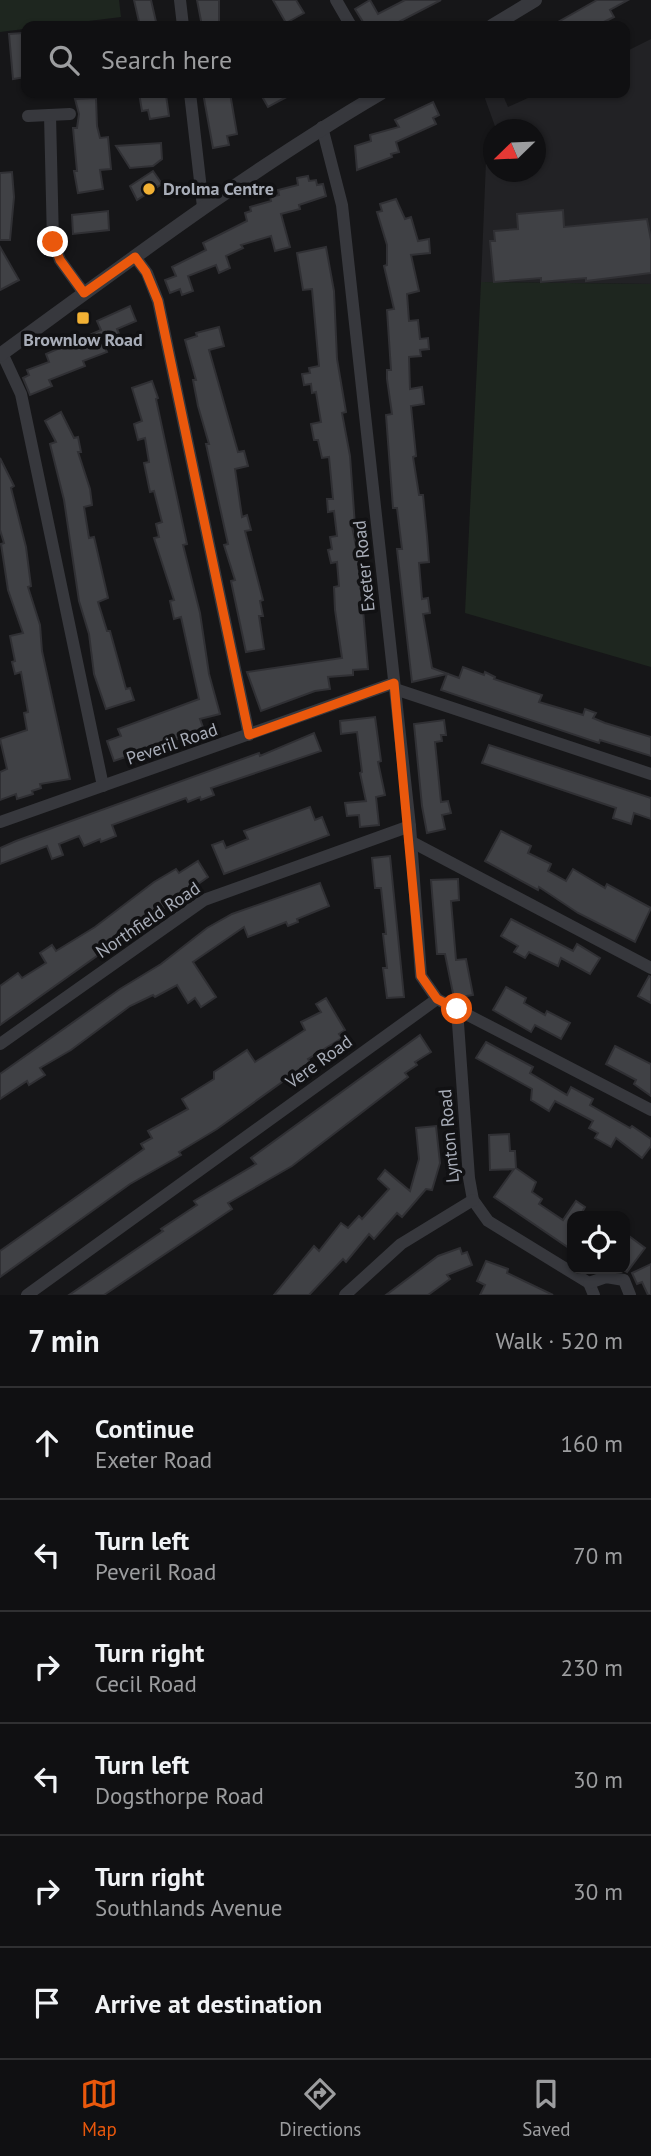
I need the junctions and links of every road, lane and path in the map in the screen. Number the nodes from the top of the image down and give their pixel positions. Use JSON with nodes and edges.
{"nodes":[{"id":1,"x":180,"y":0,"type":"edge"},
{"id":2,"x":336,"y":0,"type":"edge"},
{"id":3,"x":535,"y":0,"type":"edge"},
{"id":4,"x":182,"y":21,"type":"edge"},
{"id":5,"x":348,"y":21,"type":"edge"},
{"id":6,"x":500,"y":21,"type":"edge"},
{"id":7,"x":191,"y":98,"type":"edge"},
{"id":8,"x":372,"y":98,"type":"edge"},
{"id":9,"x":70,"y":114,"type":"dead end"},
{"id":10,"x":50,"y":115,"type":"junction"},
{"id":11,"x":28,"y":116,"type":"dead end"},
{"id":12,"x":322,"y":127,"type":"junction"},
{"id":13,"x":204,"y":207,"type":"junction"},
{"id":14,"x":135,"y":257,"type":"junction"},
{"id":15,"x":84,"y":293,"type":"junction"},
{"id":16,"x":1,"y":354,"type":"edge"},
{"id":17,"x":395,"y":686,"type":"junction"},
{"id":18,"x":249,"y":735,"type":"junction"},
{"id":19,"x":651,"y":774,"type":"edge"},
{"id":20,"x":103,"y":786,"type":"junction"},
{"id":21,"x":0,"y":822,"type":"edge"},
{"id":22,"x":410,"y":826,"type":"junction"},
{"id":23,"x":410,"y":841,"type":"junction"},
{"id":24,"x":651,"y":968,"type":"edge"},
{"id":25,"x":437,"y":999,"type":"junction"},
{"id":26,"x":457,"y":1009,"type":"junction"},
{"id":27,"x":0,"y":1044,"type":"edge"},
{"id":28,"x":651,"y":1110,"type":"edge"},
{"id":29,"x":473,"y":1200,"type":"junction"},
{"id":30,"x":592,"y":1289,"type":"edge"},
{"id":31,"x":27,"y":1295,"type":"edge"},
{"id":32,"x":345,"y":1295,"type":"edge"},
{"id":33,"x":630,"y":1295,"type":"edge"}],
"edges":[{"from":1,"to":4,"type":"street"},
{"from":2,"to":5,"type":"street"},
{"from":3,"to":6,"type":"street"},
{"from":7,"to":13,"type":"street"},
{"from":8,"to":12,"type":"street"},
{"from":9,"to":10,"type":"street"},
{"from":10,"to":11,"type":"street"},
{"from":10,"to":15,"type":"street"},
{"from":12,"to":13,"type":"street"},
{"from":12,"to":17,"type":"street","name":"Exeter Road"},
{"from":13,"to":14,"type":"street"},
{"from":14,"to":15,"type":"street"},
{"from":14,"to":18,"type":"street"},
{"from":15,"to":16,"type":"street"},
{"from":16,"to":20,"type":"street"},
{"from":17,"to":18,"type":"street","name":"Peveril Road"},
{"from":17,"to":19,"type":"street"},
{"from":17,"to":22,"type":"street","name":"Exeter Road"},
{"from":18,"to":20,"type":"street","name":"Peveril Road"},
{"from":20,"to":21,"type":"street","name":"Peveril Road"},
{"from":22,"to":23,"type":"street","name":"Exeter Road"},
{"from":22,"to":27,"type":"street","name":"Northfield Road"},
{"from":23,"to":24,"type":"street"},
{"from":23,"to":25,"type":"street","name":"Exeter Road"},
{"from":25,"to":26,"type":"street"},
{"from":25,"to":31,"type":"street","name":"Vere Road"},
{"from":26,"to":28,"type":"street"},
{"from":26,"to":29,"type":"street","name":"Lynton Road"},
{"from":29,"to":30,"type":"street","name":"Lynton Road"},
{"from":29,"to":32,"type":"street"},
{"from":30,"to":33,"type":"street","name":"Lynton Road"}]}
